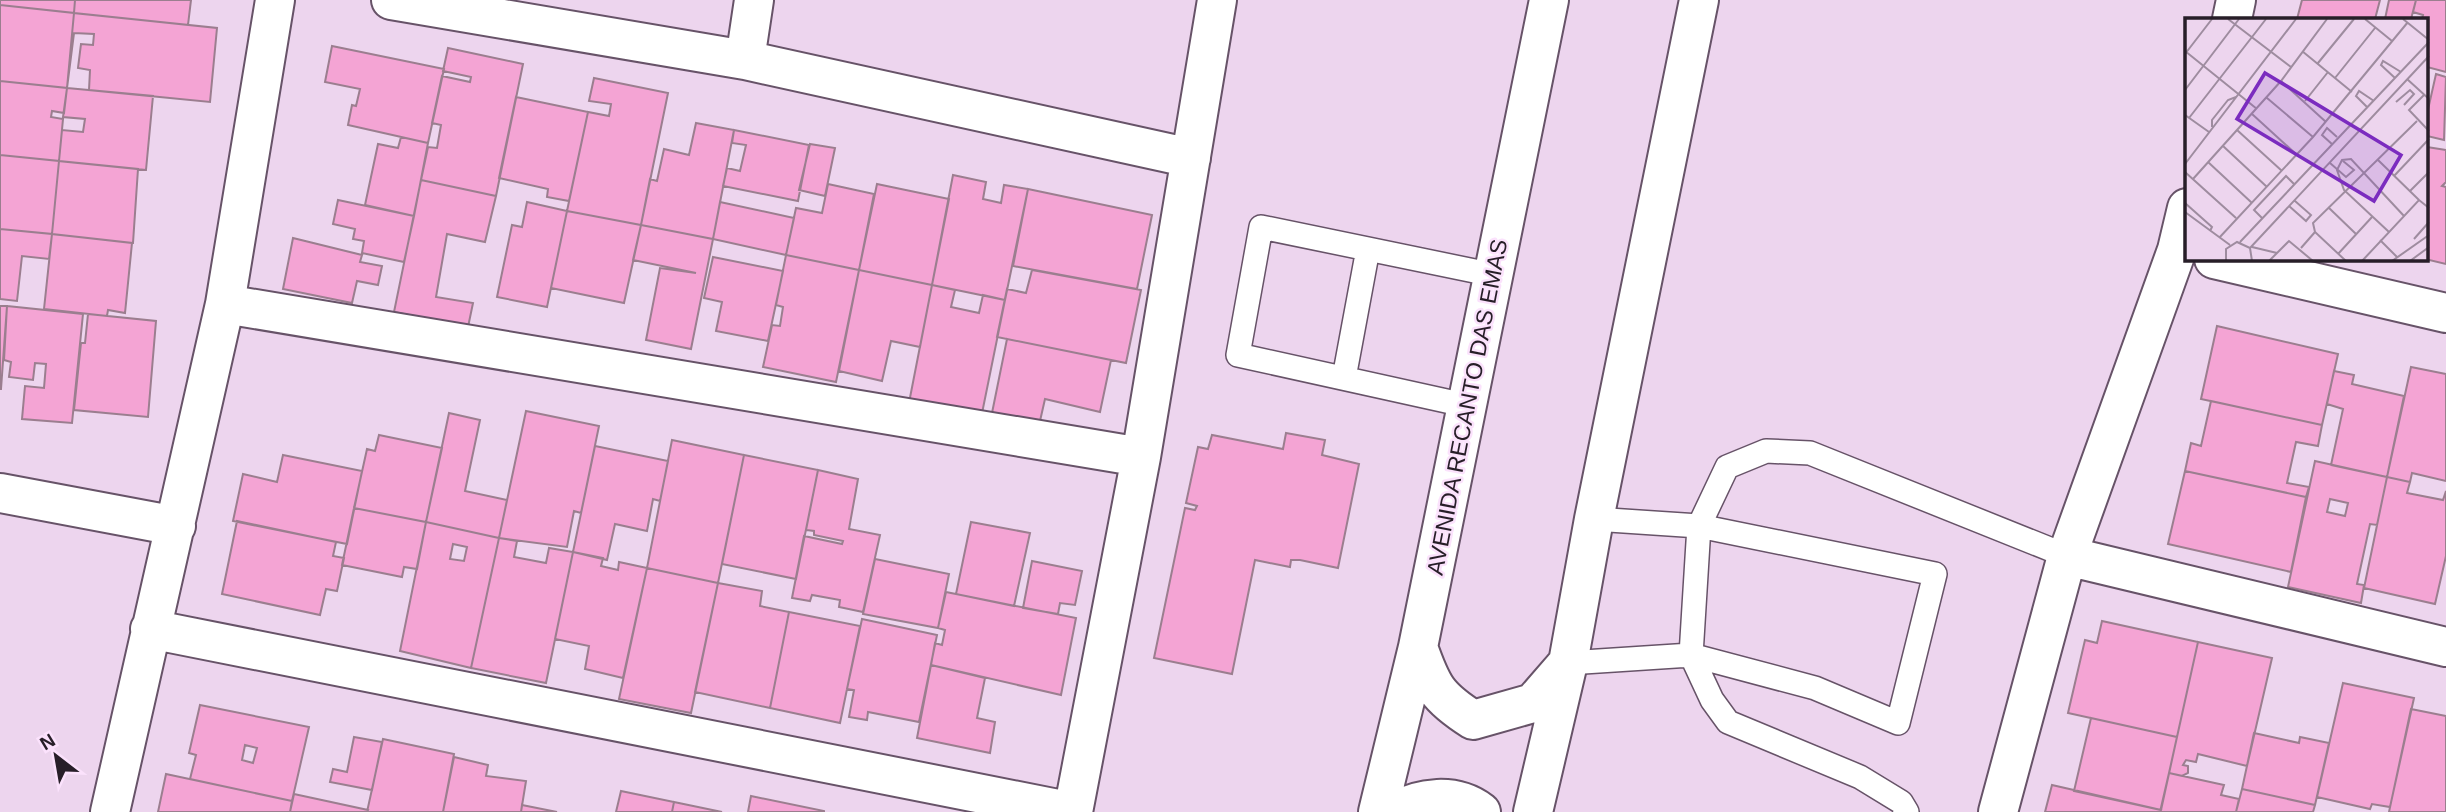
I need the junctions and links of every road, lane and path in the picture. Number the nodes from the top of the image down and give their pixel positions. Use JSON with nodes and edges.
{"nodes":[{"id":1,"x":275,"y":0,"type":"edge"},
{"id":2,"x":391,"y":0,"type":"edge"},
{"id":3,"x":754,"y":0,"type":"edge"},
{"id":4,"x":1217,"y":0,"type":"edge"},
{"id":5,"x":1549,"y":0,"type":"edge"},
{"id":6,"x":1699,"y":0,"type":"edge"},
{"id":7,"x":2236,"y":0,"type":"edge"},
{"id":8,"x":2232,"y":18,"type":"edge"},
{"id":9,"x":746,"y":60,"type":"junction"},
{"id":10,"x":1191,"y":158,"type":"junction"},
{"id":11,"x":2185,"y":226,"type":"edge"},
{"id":12,"x":1368,"y":249,"type":"junction"},
{"id":13,"x":2182,"y":252,"type":"edge"},
{"id":14,"x":2223,"y":261,"type":"edge"},
{"id":15,"x":1494,"y":275,"type":"junction"},
{"id":16,"x":225,"y":304,"type":"junction"},
{"id":17,"x":2446,"y":313,"type":"edge"},
{"id":18,"x":1344,"y":378,"type":"junction"},
{"id":19,"x":1469,"y":405,"type":"junction"},
{"id":20,"x":1141,"y":457,"type":"junction"},
{"id":21,"x":0,"y":493,"type":"edge"},
{"id":22,"x":1594,"y":519,"type":"junction"},
{"id":23,"x":176,"y":526,"type":"junction"},
{"id":24,"x":1699,"y":526,"type":"junction"},
{"id":25,"x":2067,"y":556,"type":"junction"},
{"id":26,"x":150,"y":629,"type":"junction"},
{"id":27,"x":1418,"y":647,"type":"junction"},
{"id":28,"x":2446,"y":647,"type":"edge"},
{"id":29,"x":1692,"y":656,"type":"junction"},
{"id":30,"x":1569,"y":663,"type":"junction"},
{"id":31,"x":110,"y":812,"type":"edge"},
{"id":32,"x":1073,"y":812,"type":"edge"},
{"id":33,"x":1378,"y":812,"type":"edge"},
{"id":34,"x":1393,"y":812,"type":"edge"},
{"id":35,"x":1481,"y":812,"type":"edge"},
{"id":36,"x":1533,"y":812,"type":"edge"},
{"id":37,"x":1907,"y":812,"type":"edge"},
{"id":38,"x":1998,"y":812,"type":"edge"}],
"edges":[{"from":1,"to":16,"type":"street"},
{"from":2,"to":9,"type":"street"},
{"from":3,"to":9,"type":"street"},
{"from":4,"to":10,"type":"street"},
{"from":5,"to":15,"type":"street","name":"AVENIDA RECANTO DAS EMAS"},
{"from":6,"to":22,"type":"street"},
{"from":7,"to":8,"type":"street"},
{"from":9,"to":10,"type":"street"},
{"from":10,"to":20,"type":"street"},
{"from":11,"to":13,"type":"street"},
{"from":12,"to":15,"type":"lane"},
{"from":12,"to":18,"type":"lane"},
{"from":12,"to":18,"type":"lane"},
{"from":13,"to":25,"type":"street"},
{"from":14,"to":17,"type":"street"},
{"from":15,"to":19,"type":"street","name":"AVENIDA RECANTO DAS EMAS"},
{"from":16,"to":20,"type":"street"},
{"from":16,"to":23,"type":"street"},
{"from":18,"to":19,"type":"lane"},
{"from":19,"to":27,"type":"street","name":"AVENIDA RECANTO DAS EMAS"},
{"from":20,"to":32,"type":"street"},
{"from":21,"to":23,"type":"street"},
{"from":22,"to":24,"type":"lane"},
{"from":22,"to":30,"type":"street"},
{"from":23,"to":26,"type":"street"},
{"from":24,"to":25,"type":"lane"},
{"from":24,"to":29,"type":"lane"},
{"from":24,"to":29,"type":"lane"},
{"from":25,"to":28,"type":"street"},
{"from":25,"to":38,"type":"street"},
{"from":26,"to":31,"type":"street"},
{"from":26,"to":32,"type":"street"},
{"from":27,"to":30,"type":"street"},
{"from":27,"to":33,"type":"street","name":"AVENIDA RECANTO DAS EMAS"},
{"from":29,"to":30,"type":"lane"},
{"from":29,"to":37,"type":"lane"},
{"from":30,"to":36,"type":"street"},
{"from":34,"to":35,"type":"street"}]}
